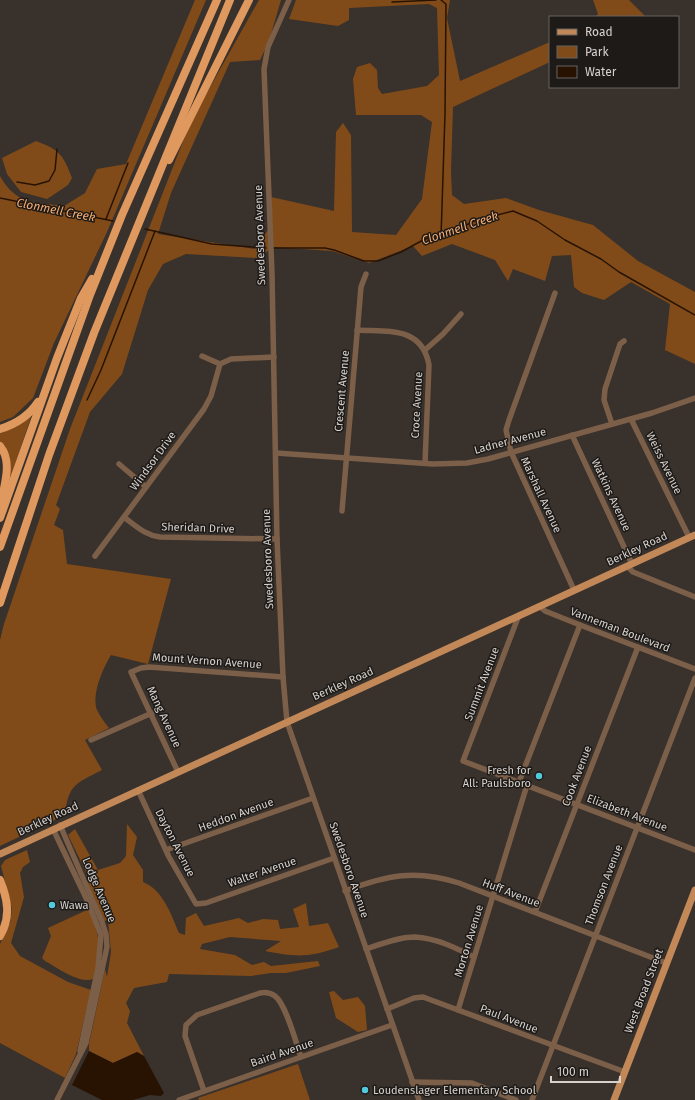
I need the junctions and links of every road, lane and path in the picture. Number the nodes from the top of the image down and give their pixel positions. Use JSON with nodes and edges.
{"nodes":[{"id":1,"x":217,"y":0,"type":"edge"},
{"id":2,"x":230,"y":0,"type":"edge"},
{"id":3,"x":249,"y":0,"type":"edge"},
{"id":4,"x":289,"y":0,"type":"edge"},
{"id":5,"x":152,"y":191,"type":"junction"},
{"id":6,"x":110,"y":246,"type":"junction"},
{"id":7,"x":366,"y":274,"type":"dead end"},
{"id":8,"x":555,"y":293,"type":"dead end"},
{"id":9,"x":461,"y":314,"type":"dead end"},
{"id":10,"x":357,"y":330,"type":"junction"},
{"id":11,"x":624,"y":341,"type":"dead end"},
{"id":12,"x":424,"y":350,"type":"junction"},
{"id":13,"x":202,"y":356,"type":"dead end"},
{"id":14,"x":274,"y":357,"type":"junction"},
{"id":15,"x":220,"y":364,"type":"junction"},
{"id":16,"x":44,"y":393,"type":"junction"},
{"id":17,"x":695,"y":398,"type":"edge"},
{"id":18,"x":631,"y":419,"type":"junction"},
{"id":19,"x":612,"y":424,"type":"junction"},
{"id":20,"x":0,"y":429,"type":"edge"},
{"id":21,"x":572,"y":435,"type":"junction"},
{"id":22,"x":0,"y":446,"type":"edge"},
{"id":23,"x":511,"y":452,"type":"junction"},
{"id":24,"x":276,"y":453,"type":"junction"},
{"id":25,"x":347,"y":458,"type":"junction"},
{"id":26,"x":119,"y":464,"type":"dead end"},
{"id":27,"x":425,"y":464,"type":"junction"},
{"id":28,"x":146,"y":487,"type":"junction"},
{"id":29,"x":0,"y":510,"type":"edge"},
{"id":30,"x":342,"y":510,"type":"dead end"},
{"id":31,"x":0,"y":518,"type":"edge"},
{"id":32,"x":125,"y":518,"type":"junction"},
{"id":33,"x":692,"y":536,"type":"edge"},
{"id":34,"x":277,"y":539,"type":"junction"},
{"id":35,"x":0,"y":547,"type":"edge"},
{"id":36,"x":95,"y":556,"type":"dead end"},
{"id":37,"x":630,"y":565,"type":"junction"},
{"id":38,"x":574,"y":590,"type":"junction"},
{"id":39,"x":695,"y":597,"type":"edge"},
{"id":40,"x":0,"y":603,"type":"edge"},
{"id":41,"x":539,"y":606,"type":"junction"},
{"id":42,"x":519,"y":615,"type":"junction"},
{"id":43,"x":580,"y":625,"type":"junction"},
{"id":44,"x":638,"y":648,"type":"junction"},
{"id":45,"x":695,"y":669,"type":"edge"},
{"id":46,"x":131,"y":672,"type":"joint"},
{"id":47,"x":283,"y":677,"type":"junction"},
{"id":48,"x":695,"y":678,"type":"edge"},
{"id":49,"x":152,"y":713,"type":"junction"},
{"id":50,"x":287,"y":722,"type":"junction"},
{"id":51,"x":91,"y":740,"type":"dead end"},
{"id":52,"x":463,"y":761,"type":"joint"},
{"id":53,"x":178,"y":772,"type":"junction"},
{"id":54,"x":519,"y":782,"type":"junction"},
{"id":55,"x":527,"y":785,"type":"junction"},
{"id":56,"x":138,"y":790,"type":"junction"},
{"id":57,"x":312,"y":798,"type":"junction"},
{"id":58,"x":577,"y":805,"type":"junction"},
{"id":59,"x":57,"y":827,"type":"junction"},
{"id":60,"x":637,"y":828,"type":"junction"},
{"id":61,"x":166,"y":850,"type":"junction"},
{"id":62,"x":695,"y":850,"type":"edge"},
{"id":63,"x":0,"y":854,"type":"edge"},
{"id":64,"x":334,"y":858,"type":"junction"},
{"id":65,"x":0,"y":880,"type":"edge"},
{"id":66,"x":345,"y":891,"type":"junction"},
{"id":67,"x":694,"y":893,"type":"edge"},
{"id":68,"x":493,"y":897,"type":"junction"},
{"id":69,"x":196,"y":904,"type":"joint"},
{"id":70,"x":535,"y":912,"type":"junction"},
{"id":71,"x":0,"y":936,"type":"edge"},
{"id":72,"x":596,"y":936,"type":"junction"},
{"id":73,"x":366,"y":949,"type":"junction"},
{"id":74,"x":474,"y":957,"type":"junction"},
{"id":75,"x":666,"y":963,"type":"junction"},
{"id":76,"x":387,"y":1009,"type":"junction"},
{"id":77,"x":458,"y":1010,"type":"junction"},
{"id":78,"x":392,"y":1025,"type":"junction"},
{"id":79,"x":553,"y":1047,"type":"junction"},
{"id":80,"x":301,"y":1057,"type":"junction"},
{"id":81,"x":625,"y":1072,"type":"junction"},
{"id":82,"x":412,"y":1082,"type":"junction"},
{"id":83,"x":204,"y":1091,"type":"junction"},
{"id":84,"x":57,"y":1100,"type":"edge"},
{"id":85,"x":179,"y":1100,"type":"edge"},
{"id":86,"x":419,"y":1100,"type":"edge"},
{"id":87,"x":516,"y":1100,"type":"edge"},
{"id":88,"x":532,"y":1100,"type":"edge"},
{"id":89,"x":614,"y":1100,"type":"edge"}],
"edges":[{"from":1,"to":6,"type":"highway"},
{"from":2,"to":5,"type":"highway"},
{"from":3,"to":5,"type":"highway"},
{"from":4,"to":14,"type":"street","name":"Swedesboro Avenue"},
{"from":5,"to":40,"type":"highway"},
{"from":6,"to":16,"type":"highway"},
{"from":6,"to":35,"type":"highway"},
{"from":7,"to":10,"type":"street","name":"Crescent Avenue"},
{"from":8,"to":23,"type":"street","name":"Marshall Avenue"},
{"from":9,"to":12,"type":"street"},
{"from":10,"to":12,"type":"street"},
{"from":10,"to":25,"type":"street","name":"Crescent Avenue"},
{"from":11,"to":19,"type":"street"},
{"from":12,"to":27,"type":"street","name":"Croce Avenue"},
{"from":13,"to":15,"type":"street"},
{"from":14,"to":15,"type":"street"},
{"from":14,"to":24,"type":"street","name":"Swedesboro Avenue"},
{"from":15,"to":28,"type":"street","name":"Windsor Drive"},
{"from":16,"to":20,"type":"highway"},
{"from":16,"to":31,"type":"highway"},
{"from":17,"to":18,"type":"street","name":"Ladner Avenue"},
{"from":18,"to":19,"type":"street","name":"Ladner Avenue"},
{"from":18,"to":33,"type":"street","name":"Weiss Avenue"},
{"from":19,"to":21,"type":"street","name":"Ladner Avenue"},
{"from":21,"to":23,"type":"street","name":"Ladner Avenue"},
{"from":21,"to":37,"type":"street","name":"Watkins Avenue"},
{"from":22,"to":29,"type":"highway"},
{"from":23,"to":27,"type":"street","name":"Ladner Avenue"},
{"from":23,"to":38,"type":"street","name":"Marshall Avenue"},
{"from":24,"to":25,"type":"street","name":"Ladner Avenue"},
{"from":24,"to":34,"type":"street","name":"Swedesboro Avenue"},
{"from":25,"to":27,"type":"street","name":"Ladner Avenue"},
{"from":25,"to":30,"type":"street","name":"Crescent Avenue"},
{"from":26,"to":28,"type":"street"},
{"from":28,"to":32,"type":"street","name":"Windsor Drive"},
{"from":32,"to":34,"type":"street","name":"Sheridan Drive"},
{"from":32,"to":36,"type":"street","name":"Windsor Drive"},
{"from":33,"to":37,"type":"main road","name":"Berkley Road"},
{"from":34,"to":47,"type":"street","name":"Swedesboro Avenue"},
{"from":37,"to":38,"type":"main road","name":"Berkley Road"},
{"from":37,"to":39,"type":"street"},
{"from":38,"to":41,"type":"main road","name":"Berkley Road"},
{"from":41,"to":42,"type":"main road","name":"Berkley Road"},
{"from":41,"to":43,"type":"street","name":"Vanneman Boulevard"},
{"from":42,"to":50,"type":"main road","name":"Berkley Road"},
{"from":42,"to":52,"type":"street","name":"Summit Avenue"},
{"from":43,"to":44,"type":"street","name":"Vanneman Boulevard"},
{"from":43,"to":54,"type":"street"},
{"from":44,"to":45,"type":"street","name":"Vanneman Boulevard"},
{"from":44,"to":58,"type":"street","name":"Cook Avenue"},
{"from":46,"to":47,"type":"street","name":"Mount Vernon Avenue"},
{"from":46,"to":49,"type":"street","name":"Mang Avenue"},
{"from":47,"to":50,"type":"street","name":"Swedesboro Avenue"},
{"from":48,"to":60,"type":"street","name":"Thomson Avenue"},
{"from":49,"to":51,"type":"street"},
{"from":49,"to":53,"type":"street","name":"Mang Avenue"},
{"from":50,"to":53,"type":"main road","name":"Berkley Road"},
{"from":50,"to":57,"type":"street","name":"Swedesboro Avenue"},
{"from":52,"to":54,"type":"street","name":"Elizabeth Avenue"},
{"from":53,"to":56,"type":"main road","name":"Berkley Road"},
{"from":54,"to":55,"type":"street","name":"Elizabeth Avenue"},
{"from":55,"to":58,"type":"street","name":"Elizabeth Avenue"},
{"from":55,"to":68,"type":"street","name":"Morton Avenue"},
{"from":56,"to":59,"type":"main road","name":"Berkley Road"},
{"from":56,"to":61,"type":"street","name":"Dayton Avenue"},
{"from":57,"to":61,"type":"street","name":"Heddon Avenue"},
{"from":57,"to":64,"type":"street","name":"Swedesboro Avenue"},
{"from":58,"to":60,"type":"street","name":"Elizabeth Avenue"},
{"from":58,"to":70,"type":"street","name":"Cook Avenue"},
{"from":59,"to":63,"type":"main road","name":"Berkley Road"},
{"from":59,"to":84,"type":"street","name":"Lodge Avenue"},
{"from":60,"to":62,"type":"street","name":"Elizabeth Avenue"},
{"from":60,"to":72,"type":"street","name":"Thomson Avenue"},
{"from":61,"to":69,"type":"street","name":"Dayton Avenue"},
{"from":64,"to":66,"type":"street","name":"Swedesboro Avenue"},
{"from":64,"to":69,"type":"street","name":"Walter Avenue"},
{"from":65,"to":71,"type":"highway"},
{"from":66,"to":68,"type":"street","name":"Huff Avenue"},
{"from":66,"to":73,"type":"street","name":"Swedesboro Avenue"},
{"from":67,"to":75,"type":"main road","name":"West Broad Street"},
{"from":68,"to":70,"type":"street","name":"Huff Avenue"},
{"from":68,"to":74,"type":"street","name":"Morton Avenue"},
{"from":70,"to":72,"type":"street","name":"Huff Avenue"},
{"from":72,"to":75,"type":"street","name":"Huff Avenue"},
{"from":72,"to":79,"type":"street","name":"Thomson Avenue"},
{"from":73,"to":74,"type":"street"},
{"from":73,"to":76,"type":"street","name":"Swedesboro Avenue"},
{"from":74,"to":77,"type":"street","name":"Morton Avenue"},
{"from":75,"to":81,"type":"main road","name":"West Broad Street"},
{"from":76,"to":77,"type":"street","name":"Paul Avenue"},
{"from":76,"to":78,"type":"street","name":"Swedesboro Avenue"},
{"from":77,"to":79,"type":"street","name":"Paul Avenue"},
{"from":78,"to":80,"type":"street","name":"Baird Avenue"},
{"from":78,"to":82,"type":"street","name":"Swedesboro Avenue"},
{"from":79,"to":81,"type":"street","name":"Paul Avenue"},
{"from":79,"to":88,"type":"street","name":"Thomson Avenue"},
{"from":80,"to":83,"type":"street","name":"Baird Avenue"},
{"from":80,"to":83,"type":"street"},
{"from":81,"to":89,"type":"main road","name":"West Broad Street"},
{"from":82,"to":86,"type":"street","name":"Swedesboro Avenue"},
{"from":82,"to":87,"type":"street"},
{"from":83,"to":85,"type":"street","name":"Baird Avenue"}]}
